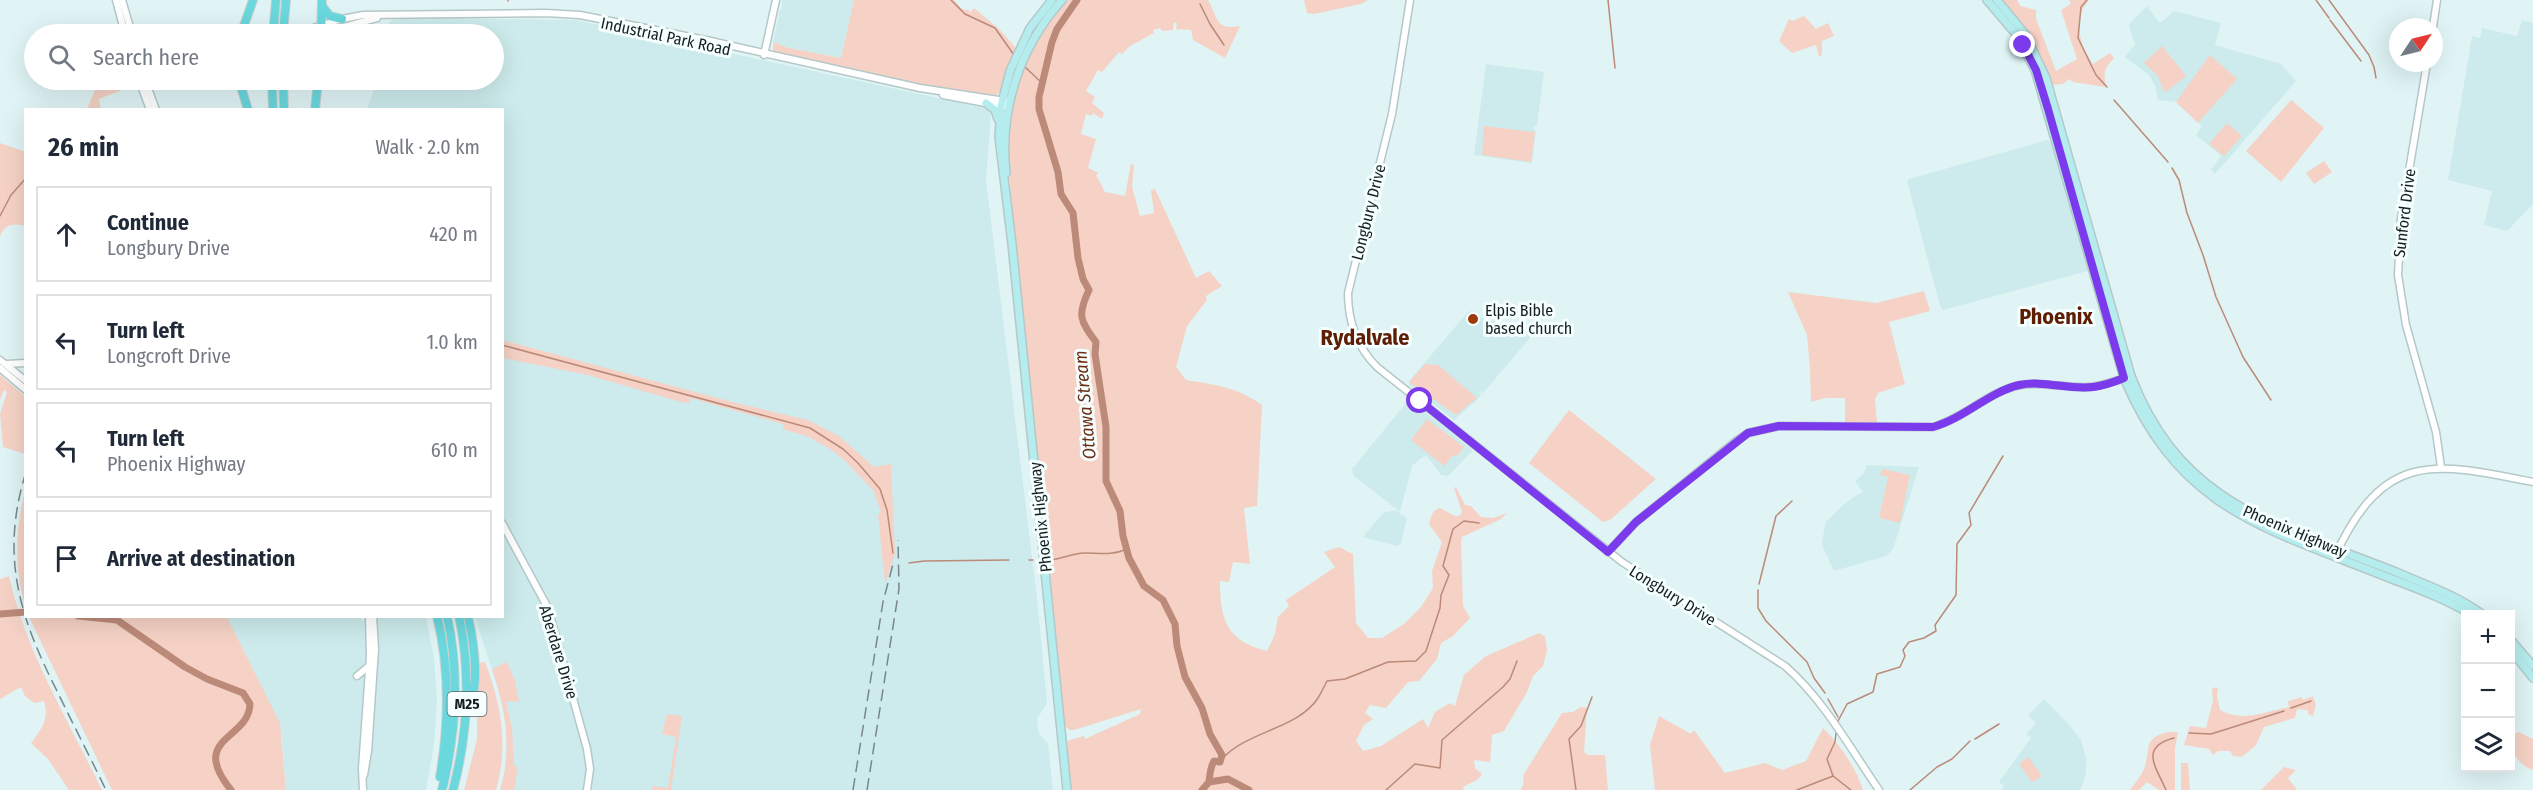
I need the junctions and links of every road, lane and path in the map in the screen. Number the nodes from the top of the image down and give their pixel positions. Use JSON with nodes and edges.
{"nodes":[{"id":1,"x":116,"y":0,"type":"edge"},
{"id":2,"x":122,"y":0,"type":"edge"},
{"id":3,"x":253,"y":0,"type":"edge"},
{"id":4,"x":276,"y":0,"type":"edge"},
{"id":5,"x":286,"y":0,"type":"edge"},
{"id":6,"x":776,"y":0,"type":"edge"},
{"id":7,"x":1052,"y":0,"type":"edge"},
{"id":8,"x":1062,"y":0,"type":"edge"},
{"id":9,"x":1410,"y":0,"type":"edge"},
{"id":10,"x":1988,"y":0,"type":"edge"},
{"id":11,"x":1997,"y":0,"type":"edge"},
{"id":12,"x":2438,"y":0,"type":"edge"},
{"id":13,"x":322,"y":2,"type":"edge"},
{"id":14,"x":2435,"y":18,"type":"edge"},
{"id":15,"x":342,"y":19,"type":"junction"},
{"id":16,"x":126,"y":24,"type":"edge"},
{"id":17,"x":128,"y":24,"type":"edge"},
{"id":18,"x":245,"y":24,"type":"edge"},
{"id":19,"x":274,"y":24,"type":"edge"},
{"id":20,"x":284,"y":24,"type":"edge"},
{"id":21,"x":321,"y":24,"type":"edge"},
{"id":22,"x":334,"y":24,"type":"edge"},
{"id":23,"x":349,"y":24,"type":"edge"},
{"id":24,"x":768,"y":37,"type":"junction"},
{"id":25,"x":764,"y":55,"type":"junction"},
{"id":26,"x":775,"y":56,"type":"junction"},
{"id":27,"x":2426,"y":72,"type":"edge"},
{"id":28,"x":143,"y":90,"type":"edge"},
{"id":29,"x":148,"y":90,"type":"edge"},
{"id":30,"x":241,"y":90,"type":"edge"},
{"id":31,"x":272,"y":90,"type":"edge"},
{"id":32,"x":283,"y":90,"type":"edge"},
{"id":33,"x":317,"y":90,"type":"edge"},
{"id":34,"x":986,"y":103,"type":"junction"},
{"id":35,"x":1005,"y":104,"type":"junction"},
{"id":36,"x":149,"y":108,"type":"edge"},
{"id":37,"x":155,"y":108,"type":"edge"},
{"id":38,"x":247,"y":108,"type":"edge"},
{"id":39,"x":273,"y":108,"type":"edge"},
{"id":40,"x":284,"y":108,"type":"edge"},
{"id":41,"x":315,"y":108,"type":"edge"},
{"id":42,"x":999,"y":124,"type":"junction"},
{"id":43,"x":1012,"y":244,"type":"junction"},
{"id":44,"x":24,"y":362,"type":"edge"},
{"id":45,"x":1,"y":364,"type":"edge"},
{"id":46,"x":24,"y":364,"type":"edge"},
{"id":47,"x":2127,"y":377,"type":"junction"},
{"id":48,"x":18,"y":379,"type":"edge"},
{"id":49,"x":2441,"y":467,"type":"junction"},
{"id":50,"x":2533,"y":482,"type":"edge"},
{"id":51,"x":504,"y":527,"type":"edge"},
{"id":52,"x":1608,"y":552,"type":"junction"},
{"id":53,"x":2337,"y":553,"type":"junction"},
{"id":54,"x":2461,"y":610,"type":"edge"},
{"id":55,"x":2474,"y":610,"type":"edge"},
{"id":56,"x":369,"y":618,"type":"edge"},
{"id":57,"x":374,"y":618,"type":"edge"},
{"id":58,"x":437,"y":618,"type":"edge"},
{"id":59,"x":447,"y":618,"type":"edge"},
{"id":60,"x":459,"y":618,"type":"edge"},
{"id":61,"x":468,"y":618,"type":"edge"},
{"id":62,"x":2515,"y":644,"type":"edge"},
{"id":63,"x":2515,"y":654,"type":"edge"},
{"id":64,"x":369,"y":666,"type":"junction"},
{"id":65,"x":2533,"y":666,"type":"edge"},
{"id":66,"x":357,"y":676,"type":"dead end"},
{"id":67,"x":2533,"y":678,"type":"edge"},
{"id":68,"x":466,"y":713,"type":"junction"},
{"id":69,"x":364,"y":768,"type":"junction"},
{"id":70,"x":363,"y":790,"type":"edge"},
{"id":71,"x":439,"y":790,"type":"edge"},
{"id":72,"x":453,"y":790,"type":"edge"},
{"id":73,"x":587,"y":790,"type":"edge"},
{"id":74,"x":1067,"y":790,"type":"edge"},
{"id":75,"x":1879,"y":790,"type":"edge"}],
"edges":[{"from":1,"to":16,"type":"street"},
{"from":2,"to":17,"type":"street"},
{"from":3,"to":18,"type":"main road"},
{"from":4,"to":19,"type":"main road"},
{"from":5,"to":20,"type":"main road"},
{"from":6,"to":24,"type":"street"},
{"from":7,"to":35,"type":"main road","name":"Phoenix Highway"},
{"from":8,"to":35,"type":"main road","name":"Phoenix Highway"},
{"from":9,"to":52,"type":"street","name":"Longbury Drive"},
{"from":10,"to":47,"type":"main road","name":"Phoenix Highway"},
{"from":11,"to":47,"type":"main road","name":"Phoenix Highway"},
{"from":12,"to":14,"type":"street"},
{"from":13,"to":15,"type":"main road"},
{"from":13,"to":21,"type":"main road"},
{"from":15,"to":22,"type":"street","name":"Industrial Park Road"},
{"from":15,"to":25,"type":"street","name":"Industrial Park Road"},
{"from":23,"to":25,"type":"street","name":"Industrial Park Road"},
{"from":24,"to":25,"type":"street"},
{"from":24,"to":26,"type":"street"},
{"from":25,"to":26,"type":"street","name":"Industrial Park Road"},
{"from":25,"to":34,"type":"street","name":"Industrial Park Road"},
{"from":26,"to":35,"type":"street","name":"Industrial Park Road"},
{"from":27,"to":49,"type":"street","name":"Sunford Drive"},
{"from":28,"to":36,"type":"street"},
{"from":29,"to":37,"type":"street"},
{"from":30,"to":38,"type":"main road"},
{"from":31,"to":39,"type":"main road"},
{"from":32,"to":40,"type":"main road"},
{"from":33,"to":41,"type":"main road"},
{"from":34,"to":35,"type":"street","name":"Industrial Park Road"},
{"from":34,"to":42,"type":"main road"},
{"from":35,"to":42,"type":"main road","name":"Phoenix Highway"},
{"from":35,"to":43,"type":"main road","name":"Phoenix Highway"},
{"from":42,"to":43,"type":"main road","name":"Phoenix Highway"},
{"from":43,"to":74,"type":"main road","name":"Phoenix Highway"},
{"from":44,"to":45,"type":"street"},
{"from":45,"to":48,"type":"street"},
{"from":46,"to":48,"type":"street"},
{"from":47,"to":52,"type":"street"},
{"from":47,"to":53,"type":"main road","name":"Phoenix Highway"},
{"from":49,"to":50,"type":"street"},
{"from":49,"to":53,"type":"street"},
{"from":51,"to":73,"type":"street","name":"Aberdare Drive"},
{"from":52,"to":75,"type":"street","name":"Longbury Drive"},
{"from":53,"to":54,"type":"main road","name":"Phoenix Highway"},
{"from":53,"to":55,"type":"main road","name":"Phoenix Highway"},
{"from":56,"to":64,"type":"street"},
{"from":57,"to":69,"type":"street"},
{"from":58,"to":71,"type":"main road"},
{"from":59,"to":71,"type":"main road","number":"M25"},
{"from":60,"to":68,"type":"main road","number":"M25"},
{"from":61,"to":68,"type":"main road"},
{"from":62,"to":65,"type":"main road"},
{"from":63,"to":67,"type":"main road"},
{"from":64,"to":66,"type":"street"},
{"from":64,"to":69,"type":"street"},
{"from":68,"to":72,"type":"main road","number":"M25"},
{"from":69,"to":70,"type":"street"}]}
